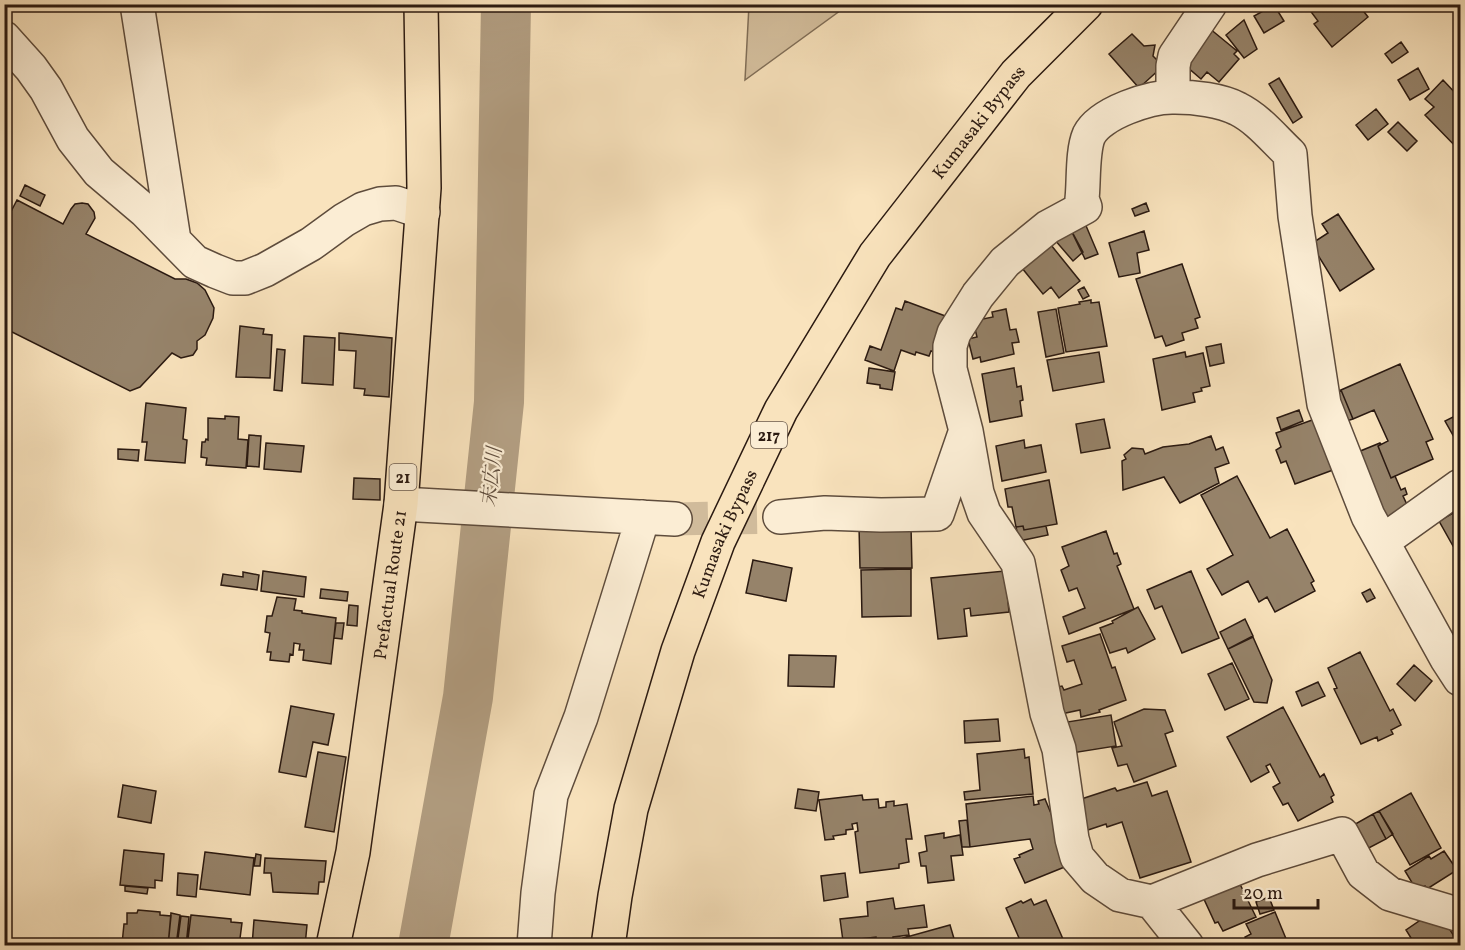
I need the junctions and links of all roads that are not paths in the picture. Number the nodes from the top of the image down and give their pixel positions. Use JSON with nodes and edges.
{"nodes":[{"id":1,"x":137,"y":4,"type":"edge"},
{"id":2,"x":421,"y":4,"type":"edge"},
{"id":3,"x":1086,"y":4,"type":"edge"},
{"id":4,"x":1210,"y":4,"type":"edge"},
{"id":5,"x":4,"y":38,"type":"edge"},
{"id":6,"x":1173,"y":96,"type":"junction"},
{"id":7,"x":423,"y":212,"type":"junction"},
{"id":8,"x":174,"y":240,"type":"junction"},
{"id":9,"x":966,"y":431,"type":"junction"},
{"id":10,"x":1461,"y":486,"type":"edge"},
{"id":11,"x":416,"y":504,"type":"junction"},
{"id":12,"x":644,"y":517,"type":"junction"},
{"id":13,"x":780,"y":517,"type":"tunnel mouth"},
{"id":14,"x":675,"y":519,"type":"tunnel mouth"},
{"id":15,"x":1383,"y":541,"type":"junction"},
{"id":16,"x":1461,"y":679,"type":"edge"},
{"id":17,"x":1152,"y":902,"type":"junction"},
{"id":18,"x":1461,"y":915,"type":"edge"},
{"id":19,"x":333,"y":945,"type":"edge"},
{"id":20,"x":534,"y":945,"type":"edge"},
{"id":21,"x":608,"y":945,"type":"edge"},
{"id":22,"x":1187,"y":945,"type":"edge"}],
"edges":[{"from":1,"to":8,"type":"street"},
{"from":2,"to":7,"type":"main road","name":"Prefactual Route 21","number":"21"},
{"from":3,"to":21,"type":"main road","name":"Kumasaki Bypass","number":"217"},
{"from":4,"to":6,"type":"street"},
{"from":5,"to":8,"type":"street"},
{"from":6,"to":9,"type":"street"},
{"from":6,"to":15,"type":"street"},
{"from":7,"to":8,"type":"street"},
{"from":7,"to":11,"type":"main road","name":"Prefactual Route 21","number":"21"},
{"from":9,"to":13,"type":"street"},
{"from":9,"to":17,"type":"street"},
{"from":10,"to":15,"type":"street"},
{"from":11,"to":12,"type":"street"},
{"from":11,"to":19,"type":"main road","name":"Prefactual Route 21","number":"21"},
{"from":12,"to":14,"type":"street"},
{"from":12,"to":20,"type":"street"},
{"from":15,"to":16,"type":"street"},
{"from":17,"to":18,"type":"street"},
{"from":17,"to":22,"type":"street"}]}
